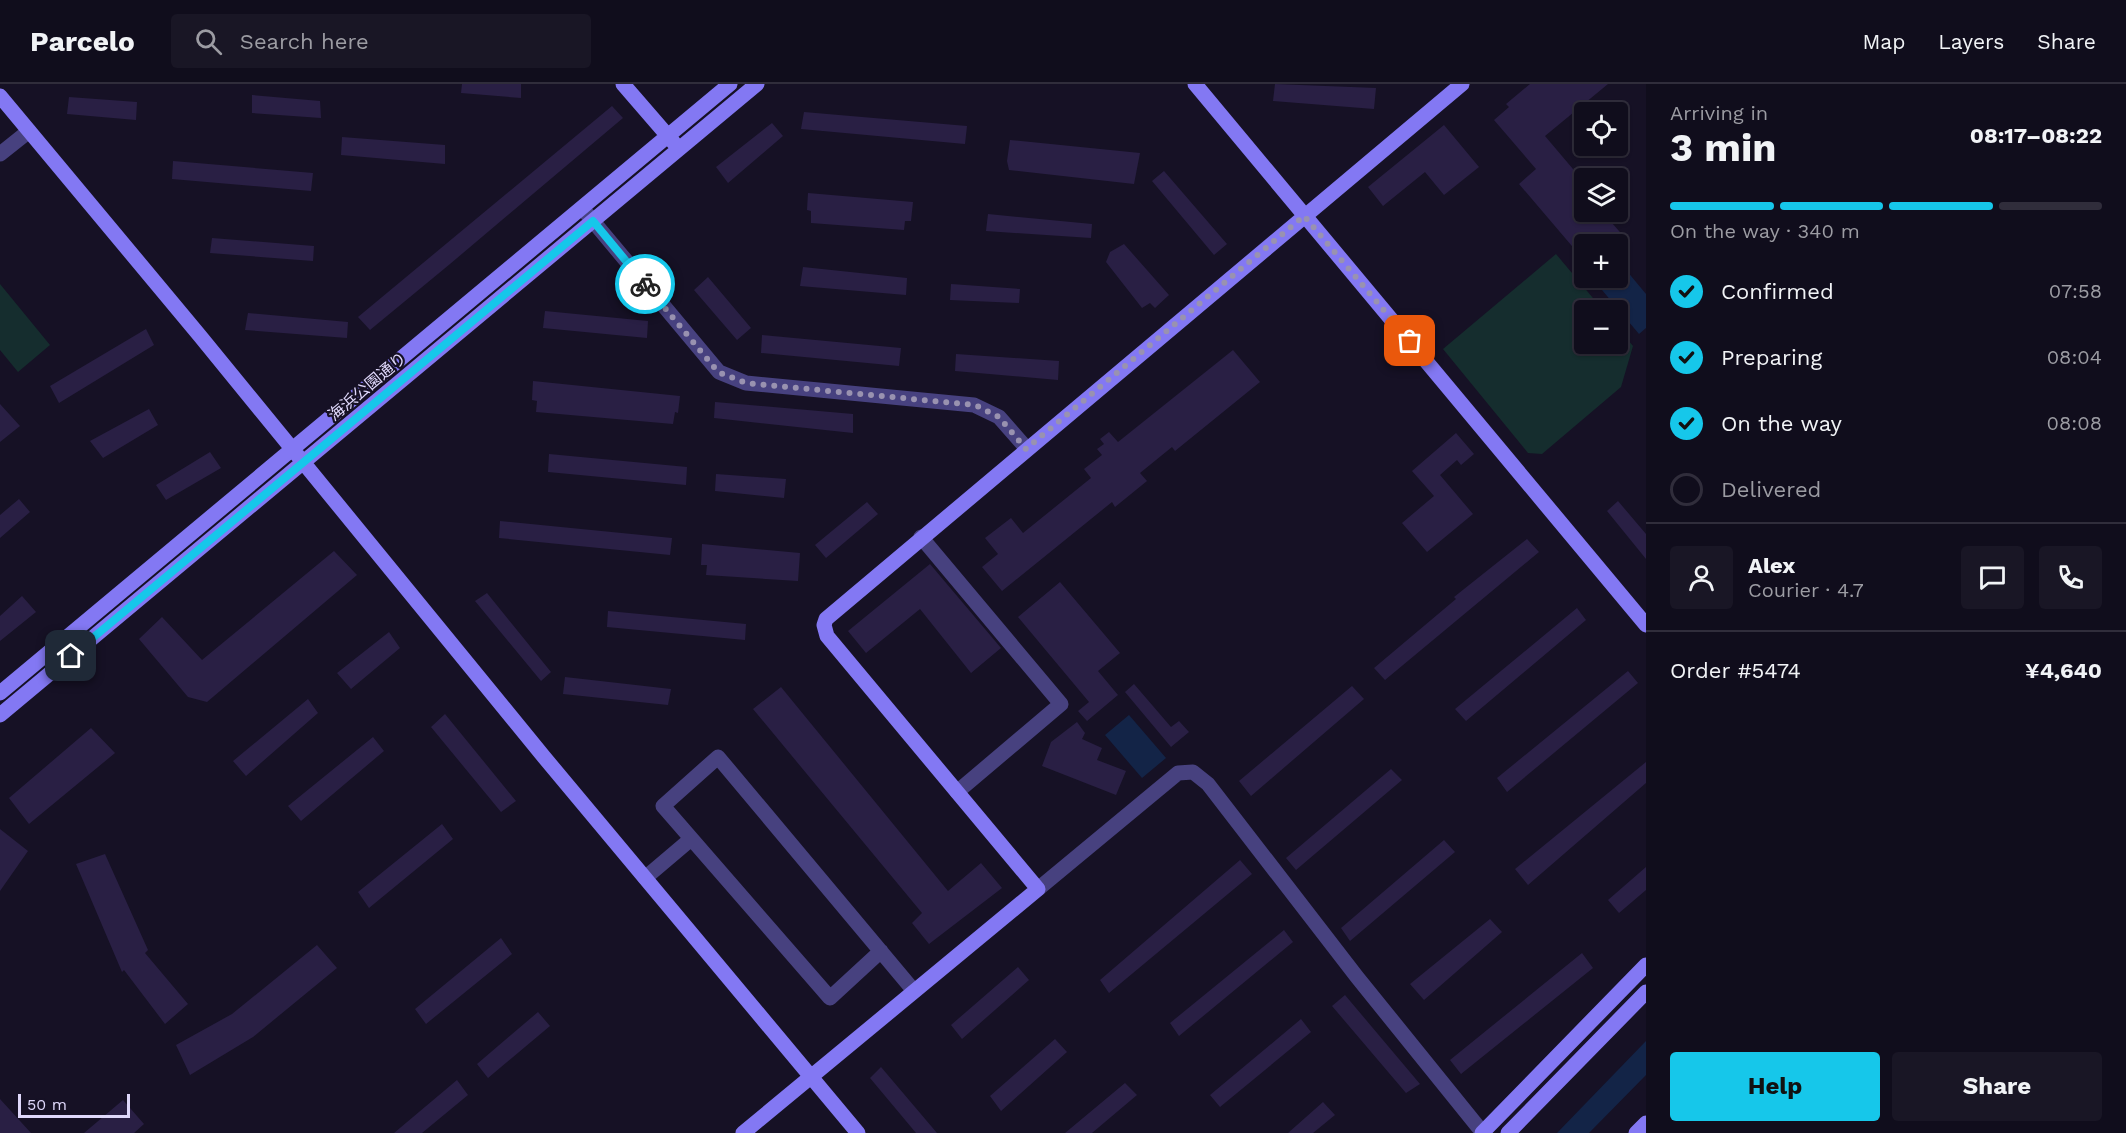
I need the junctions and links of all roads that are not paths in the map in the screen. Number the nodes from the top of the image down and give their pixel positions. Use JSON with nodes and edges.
{"nodes":[{"id":1,"x":623,"y":84,"type":"edge"},
{"id":2,"x":730,"y":84,"type":"edge"},
{"id":3,"x":758,"y":84,"type":"edge"},
{"id":4,"x":1195,"y":84,"type":"edge"},
{"id":5,"x":1462,"y":84,"type":"edge"},
{"id":6,"x":0,"y":96,"type":"edge"},
{"id":7,"x":29,"y":131,"type":"junction"},
{"id":8,"x":667,"y":137,"type":"junction"},
{"id":9,"x":680,"y":149,"type":"junction"},
{"id":10,"x":0,"y":154,"type":"edge"},
{"id":11,"x":582,"y":208,"type":"junction"},
{"id":12,"x":1304,"y":216,"type":"junction"},
{"id":13,"x":593,"y":221,"type":"junction"},
{"id":14,"x":1026,"y":449,"type":"junction"},
{"id":15,"x":290,"y":450,"type":"junction"},
{"id":16,"x":302,"y":463,"type":"junction"},
{"id":17,"x":921,"y":537,"type":"junction"},
{"id":18,"x":1646,"y":625,"type":"edge"},
{"id":19,"x":0,"y":693,"type":"edge"},
{"id":20,"x":0,"y":715,"type":"edge"},
{"id":21,"x":957,"y":792,"type":"junction"},
{"id":22,"x":691,"y":839,"type":"junction"},
{"id":23,"x":645,"y":878,"type":"junction"},
{"id":24,"x":1038,"y":888,"type":"junction"},
{"id":25,"x":880,"y":951,"type":"junction"},
{"id":26,"x":1646,"y":965,"type":"edge"},
{"id":27,"x":914,"y":991,"type":"junction"},
{"id":28,"x":1646,"y":992,"type":"edge"},
{"id":29,"x":811,"y":1077,"type":"junction"},
{"id":30,"x":1646,"y":1123,"type":"edge"},
{"id":31,"x":743,"y":1133,"type":"edge"},
{"id":32,"x":858,"y":1133,"type":"edge"},
{"id":33,"x":1482,"y":1133,"type":"edge"},
{"id":34,"x":1508,"y":1133,"type":"edge"},
{"id":35,"x":1636,"y":1133,"type":"edge"}],
"edges":[{"from":1,"to":8,"type":"street"},
{"from":2,"to":8,"type":"street","name":"海浜公園通り"},
{"from":3,"to":9,"type":"street","name":"海浜公園通り"},
{"from":4,"to":12,"type":"street"},
{"from":5,"to":12,"type":"street"},
{"from":6,"to":7,"type":"street"},
{"from":7,"to":10,"type":"street"},
{"from":7,"to":15,"type":"street"},
{"from":8,"to":9,"type":"street"},
{"from":8,"to":11,"type":"street","name":"海浜公園通り"},
{"from":9,"to":13,"type":"street","name":"海浜公園通り"},
{"from":11,"to":13,"type":"street"},
{"from":11,"to":15,"type":"street","name":"海浜公園通り"},
{"from":12,"to":14,"type":"street"},
{"from":12,"to":18,"type":"street"},
{"from":13,"to":14,"type":"street"},
{"from":13,"to":16,"type":"street","name":"海浜公園通り"},
{"from":14,"to":17,"type":"street"},
{"from":15,"to":16,"type":"street"},
{"from":15,"to":19,"type":"street","name":"海浜公園通り"},
{"from":16,"to":20,"type":"street","name":"海浜公園通り"},
{"from":16,"to":23,"type":"street"},
{"from":17,"to":21,"type":"street"},
{"from":17,"to":21,"type":"street"},
{"from":21,"to":24,"type":"street"},
{"from":22,"to":23,"type":"street"},
{"from":22,"to":25,"type":"street"},
{"from":22,"to":25,"type":"street"},
{"from":23,"to":29,"type":"street"},
{"from":24,"to":27,"type":"street"},
{"from":24,"to":33,"type":"street"},
{"from":25,"to":27,"type":"street"},
{"from":26,"to":33,"type":"street"},
{"from":27,"to":29,"type":"street"},
{"from":28,"to":34,"type":"street"},
{"from":29,"to":31,"type":"street"},
{"from":29,"to":32,"type":"street"},
{"from":30,"to":35,"type":"street"}]}
